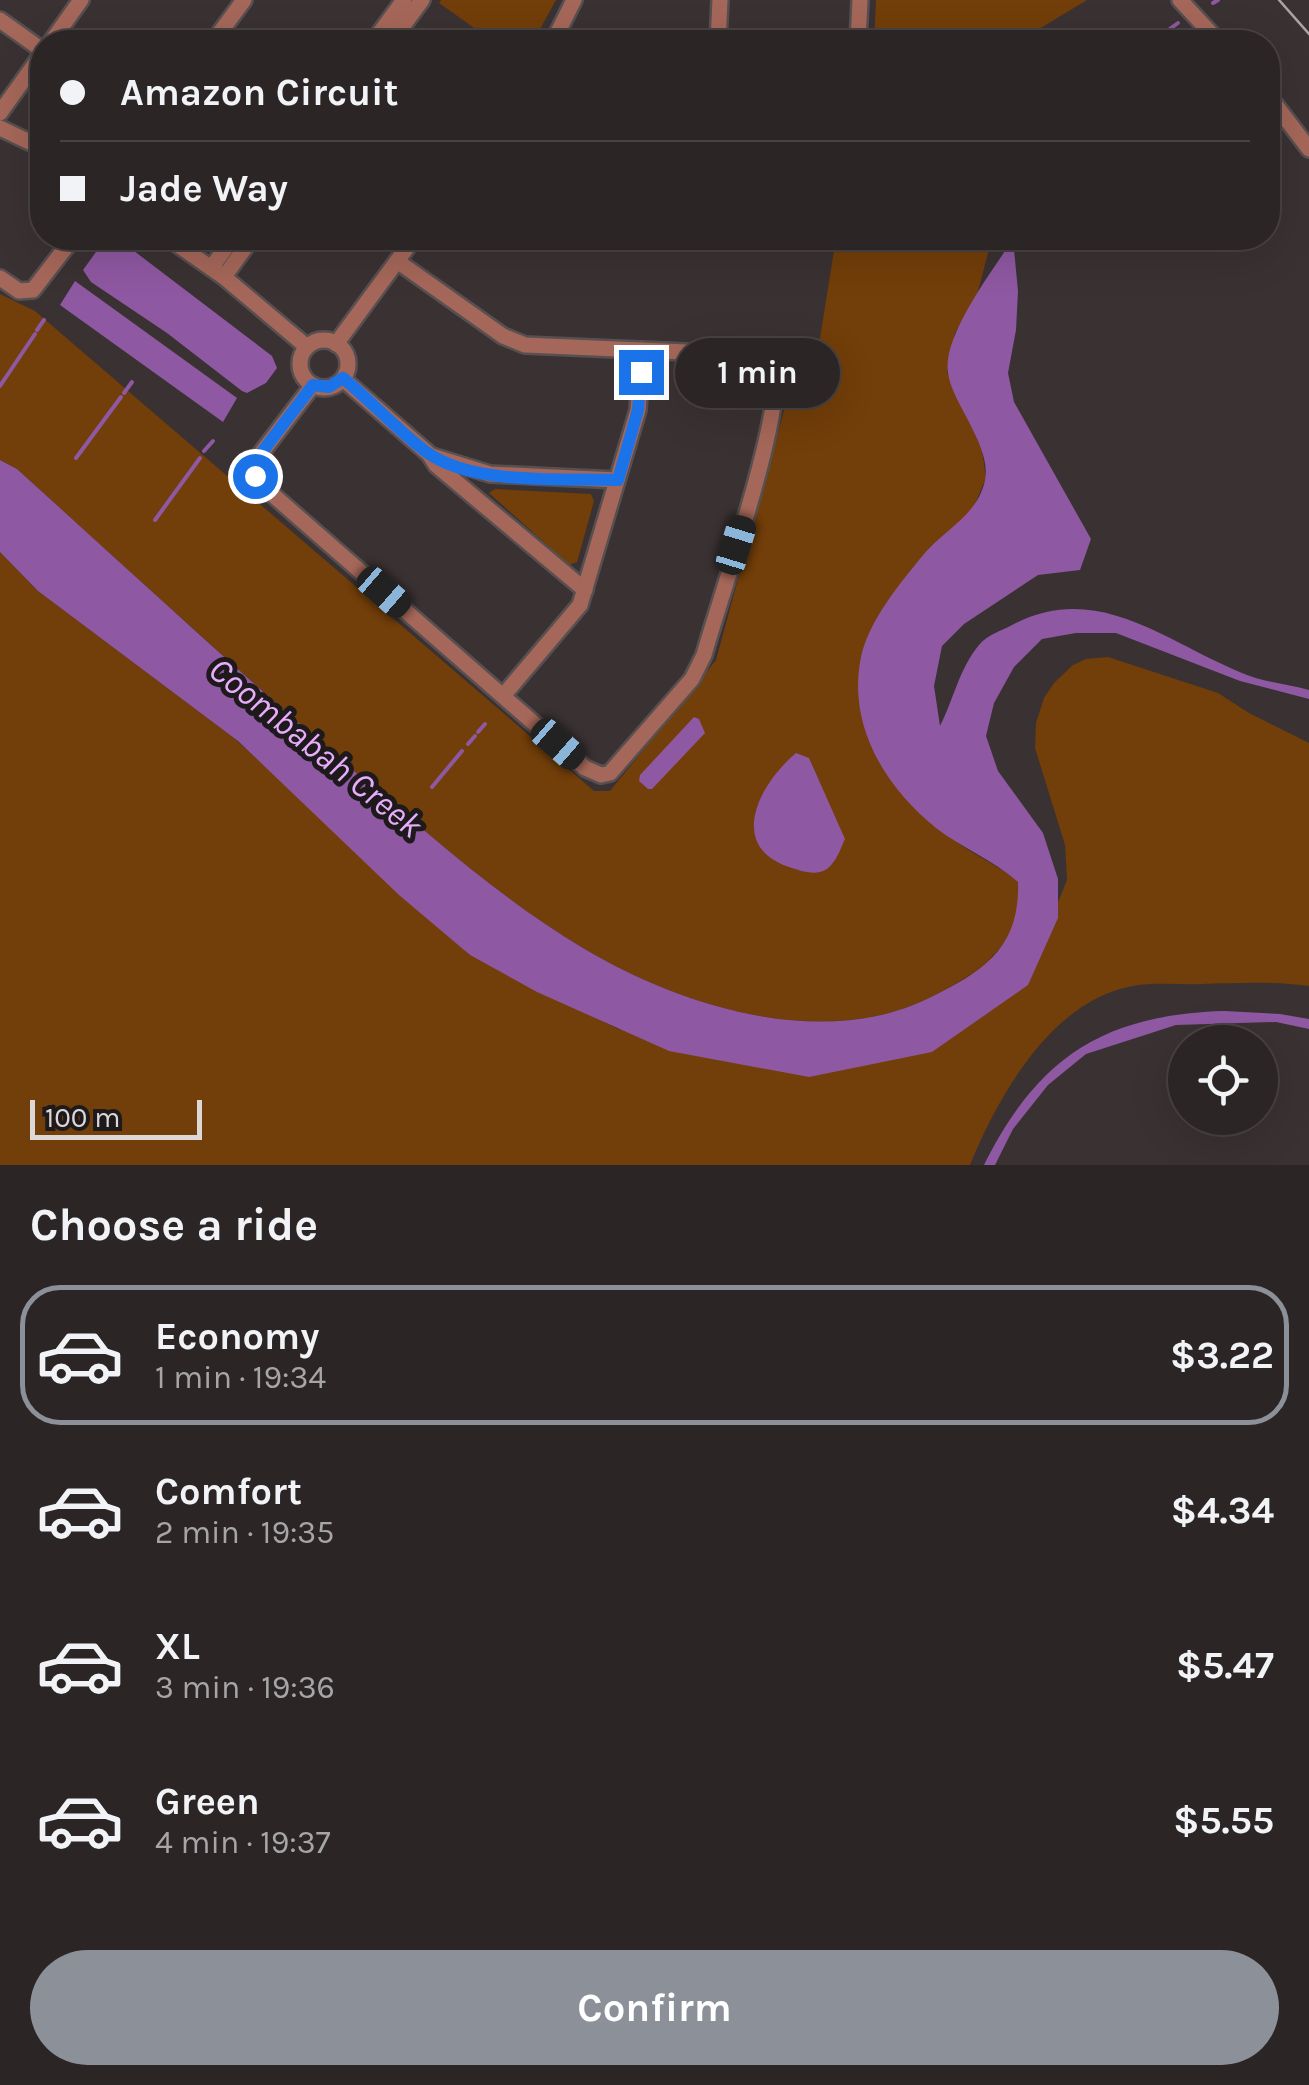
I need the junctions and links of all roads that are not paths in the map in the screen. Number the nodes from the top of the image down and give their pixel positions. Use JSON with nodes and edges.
{"nodes":[{"id":1,"x":82,"y":0,"type":"edge"},
{"id":2,"x":244,"y":0,"type":"edge"},
{"id":3,"x":404,"y":0,"type":"edge"},
{"id":4,"x":422,"y":0,"type":"edge"},
{"id":5,"x":574,"y":0,"type":"edge"},
{"id":6,"x":720,"y":0,"type":"edge"},
{"id":7,"x":860,"y":0,"type":"edge"},
{"id":8,"x":1180,"y":0,"type":"edge"},
{"id":9,"x":0,"y":20,"type":"edge"},
{"id":10,"x":60,"y":30,"type":"edge"},
{"id":11,"x":222,"y":30,"type":"edge"},
{"id":12,"x":382,"y":30,"type":"edge"},
{"id":13,"x":400,"y":30,"type":"edge"},
{"id":14,"x":559,"y":30,"type":"edge"},
{"id":15,"x":719,"y":30,"type":"edge"},
{"id":16,"x":859,"y":30,"type":"edge"},
{"id":17,"x":1208,"y":30,"type":"edge"},
{"id":18,"x":30,"y":43,"type":"edge"},
{"id":19,"x":30,"y":69,"type":"edge"},
{"id":20,"x":1280,"y":111,"type":"edge"},
{"id":21,"x":0,"y":113,"type":"edge"},
{"id":22,"x":0,"y":128,"type":"edge"},
{"id":23,"x":30,"y":142,"type":"edge"},
{"id":24,"x":1309,"y":149,"type":"edge"},
{"id":25,"x":65,"y":250,"type":"edge"},
{"id":26,"x":186,"y":250,"type":"edge"},
{"id":27,"x":228,"y":250,"type":"edge"},
{"id":28,"x":240,"y":250,"type":"edge"},
{"id":29,"x":406,"y":250,"type":"edge"},
{"id":30,"x":397,"y":262,"type":"junction"},
{"id":31,"x":218,"y":272,"type":"junction"},
{"id":32,"x":0,"y":278,"type":"edge"},
{"id":33,"x":336,"y":344,"type":"junction"},
{"id":34,"x":307,"y":348,"type":"junction"},
{"id":35,"x":642,"y":350,"type":"junction"},
{"id":36,"x":343,"y":378,"type":"junction"},
{"id":37,"x":313,"y":385,"type":"junction"},
{"id":38,"x":429,"y":454,"type":"junction"},
{"id":39,"x":618,"y":480,"type":"junction"},
{"id":40,"x":585,"y":590,"type":"junction"},
{"id":41,"x":503,"y":696,"type":"junction"}],
"edges":[{"from":1,"to":10,"type":"street"},
{"from":2,"to":11,"type":"street"},
{"from":3,"to":12,"type":"street"},
{"from":4,"to":13,"type":"street"},
{"from":5,"to":14,"type":"street"},
{"from":6,"to":15,"type":"street"},
{"from":7,"to":16,"type":"street"},
{"from":8,"to":17,"type":"street"},
{"from":9,"to":18,"type":"street"},
{"from":19,"to":21,"type":"street"},
{"from":20,"to":24,"type":"street"},
{"from":22,"to":23,"type":"street"},
{"from":25,"to":32,"type":"street"},
{"from":26,"to":31,"type":"street"},
{"from":27,"to":31,"type":"street"},
{"from":28,"to":31,"type":"street"},
{"from":29,"to":30,"type":"street"},
{"from":30,"to":33,"type":"street"},
{"from":30,"to":35,"type":"street"},
{"from":31,"to":34,"type":"street"},
{"from":33,"to":34,"type":"street"},
{"from":33,"to":36,"type":"street"},
{"from":34,"to":37,"type":"street"},
{"from":35,"to":39,"type":"street"},
{"from":35,"to":41,"type":"street"},
{"from":36,"to":37,"type":"street"},
{"from":36,"to":38,"type":"street"},
{"from":37,"to":41,"type":"street"},
{"from":38,"to":39,"type":"street"},
{"from":38,"to":40,"type":"street"},
{"from":39,"to":40,"type":"street"},
{"from":40,"to":41,"type":"street"}]}
